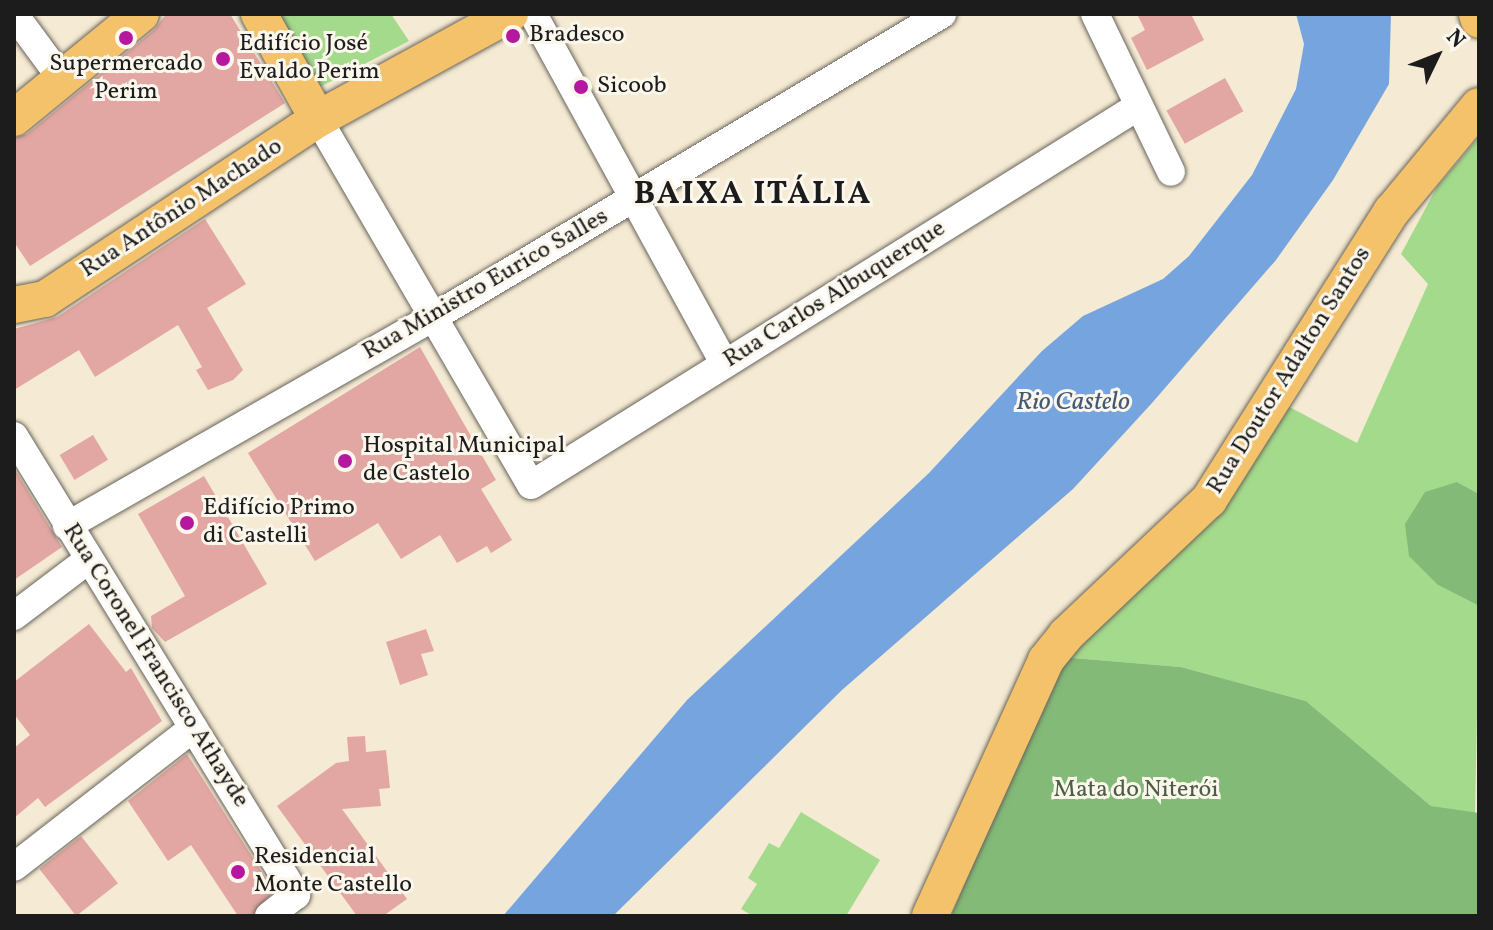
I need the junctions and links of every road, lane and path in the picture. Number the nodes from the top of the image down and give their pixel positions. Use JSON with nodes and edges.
{"nodes":[{"id":1,"x":14,"y":14,"type":"edge"},
{"id":2,"x":141,"y":14,"type":"edge"},
{"id":3,"x":259,"y":14,"type":"edge"},
{"id":4,"x":510,"y":14,"type":"edge"},
{"id":5,"x":533,"y":14,"type":"edge"},
{"id":6,"x":942,"y":14,"type":"edge"},
{"id":7,"x":1095,"y":14,"type":"edge"},
{"id":8,"x":1477,"y":14,"type":"edge"},
{"id":9,"x":1479,"y":20,"type":"edge"},
{"id":10,"x":62,"y":79,"type":"junction"},
{"id":11,"x":1139,"y":106,"type":"junction"},
{"id":12,"x":1479,"y":106,"type":"edge"},
{"id":13,"x":14,"y":118,"type":"edge"},
{"id":14,"x":318,"y":119,"type":"junction"},
{"id":15,"x":1171,"y":172,"type":"dead end"},
{"id":16,"x":633,"y":198,"type":"junction"},
{"id":17,"x":29,"y":302,"type":"edge"},
{"id":18,"x":432,"y":318,"type":"junction"},
{"id":19,"x":14,"y":319,"type":"edge"},
{"id":20,"x":725,"y":364,"type":"junction"},
{"id":21,"x":14,"y":436,"type":"edge"},
{"id":22,"x":67,"y":526,"type":"junction"},
{"id":23,"x":88,"y":560,"type":"junction"},
{"id":24,"x":14,"y":616,"type":"edge"},
{"id":25,"x":193,"y":728,"type":"junction"},
{"id":26,"x":14,"y":867,"type":"edge"},
{"id":27,"x":293,"y":905,"type":"edge"},
{"id":28,"x":269,"y":916,"type":"edge"},
{"id":29,"x":930,"y":916,"type":"edge"}],
"edges":[{"from":1,"to":10,"type":"street"},
{"from":2,"to":10,"type":"main road"},
{"from":3,"to":14,"type":"main road"},
{"from":4,"to":14,"type":"main road","name":"Rua Antônio Machado"},
{"from":5,"to":16,"type":"street"},
{"from":6,"to":16,"type":"street","name":"Rua Ministro Eurico Salles"},
{"from":7,"to":11,"type":"street"},
{"from":8,"to":9,"type":"main road"},
{"from":10,"to":13,"type":"main road"},
{"from":11,"to":15,"type":"street"},
{"from":11,"to":20,"type":"street","name":"Rua Carlos Albuquerque"},
{"from":12,"to":29,"type":"main road","name":"Rua Doutor Adalton Santos"},
{"from":14,"to":17,"type":"main road","name":"Rua Antônio Machado"},
{"from":14,"to":18,"type":"street"},
{"from":16,"to":18,"type":"street","name":"Rua Ministro Eurico Salles"},
{"from":16,"to":20,"type":"street"},
{"from":17,"to":19,"type":"street","name":"Rua Antônio Machado"},
{"from":18,"to":20,"type":"street","name":"Rua Carlos Albuquerque"},
{"from":18,"to":22,"type":"street","name":"Rua Ministro Eurico Salles"},
{"from":21,"to":22,"type":"street","name":"Rua Coronel Francisco Athayde"},
{"from":22,"to":23,"type":"street","name":"Rua Coronel Francisco Athayde"},
{"from":23,"to":24,"type":"street"},
{"from":23,"to":25,"type":"street","name":"Rua Coronel Francisco Athayde"},
{"from":25,"to":26,"type":"street"},
{"from":25,"to":27,"type":"street","name":"Rua Coronel Francisco Athayde"},
{"from":27,"to":28,"type":"street"}]}
